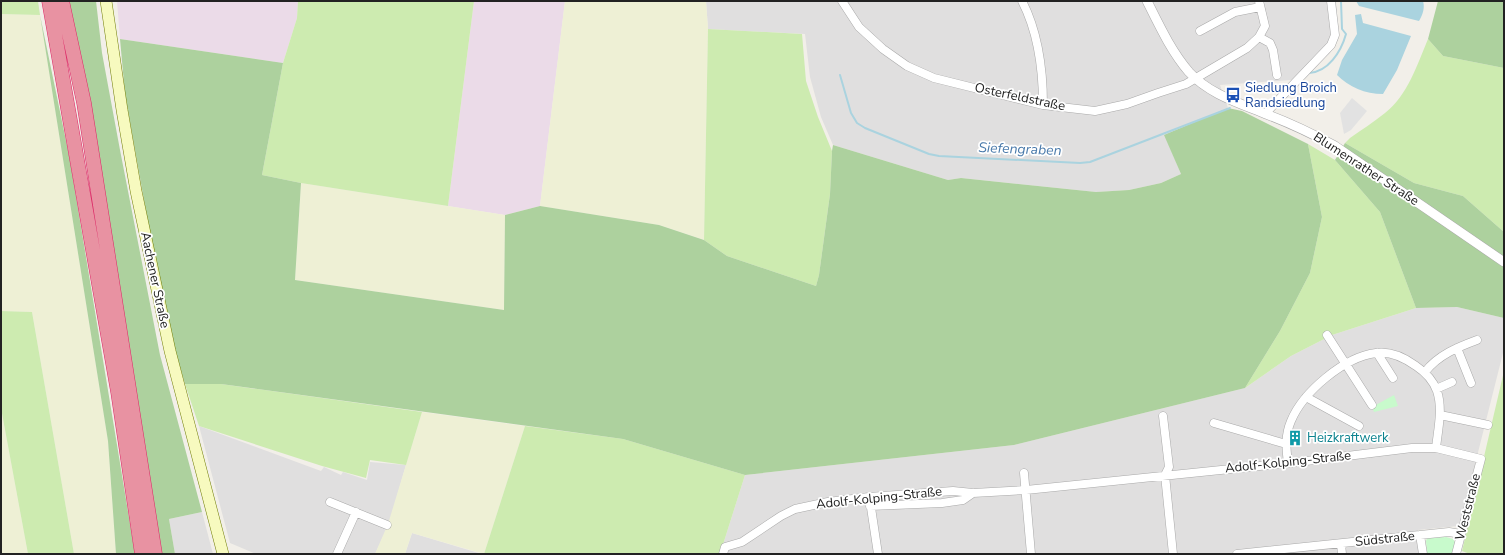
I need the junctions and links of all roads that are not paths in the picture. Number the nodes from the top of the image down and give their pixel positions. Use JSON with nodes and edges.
{"nodes":[{"id":1,"x":49,"y":1,"type":"edge"},
{"id":2,"x":62,"y":1,"type":"edge"},
{"id":3,"x":106,"y":1,"type":"edge"},
{"id":4,"x":842,"y":1,"type":"edge"},
{"id":5,"x":1022,"y":1,"type":"edge"},
{"id":6,"x":1147,"y":1,"type":"edge"},
{"id":7,"x":1331,"y":1,"type":"edge"},
{"id":8,"x":1260,"y":4,"type":"edge"},
{"id":9,"x":1200,"y":31,"type":"dead end"},
{"id":10,"x":1259,"y":37,"type":"junction"},
{"id":11,"x":1277,"y":76,"type":"dead end"},
{"id":12,"x":1196,"y":78,"type":"junction"},
{"id":13,"x":1043,"y":105,"type":"junction"},
{"id":14,"x":1266,"y":114,"type":"junction"},
{"id":15,"x":1504,"y":262,"type":"edge"},
{"id":16,"x":1327,"y":335,"type":"dead end"},
{"id":17,"x":1477,"y":340,"type":"dead end"},
{"id":18,"x":1457,"y":348,"type":"junction"},
{"id":19,"x":1376,"y":353,"type":"junction"},
{"id":20,"x":1346,"y":365,"type":"junction"},
{"id":21,"x":1425,"y":372,"type":"junction"},
{"id":22,"x":1393,"y":378,"type":"dead end"},
{"id":23,"x":1452,"y":382,"type":"dead end"},
{"id":24,"x":1471,"y":383,"type":"dead end"},
{"id":25,"x":1436,"y":388,"type":"junction"},
{"id":26,"x":1306,"y":397,"type":"junction"},
{"id":27,"x":1372,"y":405,"type":"dead end"},
{"id":28,"x":1440,"y":415,"type":"junction"},
{"id":29,"x":1162,"y":416,"type":"dead end"},
{"id":30,"x":1214,"y":423,"type":"dead end"},
{"id":31,"x":1488,"y":425,"type":"dead end"},
{"id":32,"x":1359,"y":426,"type":"dead end"},
{"id":33,"x":1286,"y":444,"type":"junction"},
{"id":34,"x":1436,"y":448,"type":"junction"},
{"id":35,"x":1480,"y":460,"type":"joint"},
{"id":36,"x":1288,"y":463,"type":"junction"},
{"id":37,"x":1024,"y":473,"type":"dead end"},
{"id":38,"x":1165,"y":475,"type":"junction"},
{"id":39,"x":1026,"y":490,"type":"junction"},
{"id":40,"x":973,"y":493,"type":"junction"},
{"id":41,"x":869,"y":497,"type":"junction"},
{"id":42,"x":330,"y":502,"type":"dead end"},
{"id":43,"x":870,"y":506,"type":"junction"},
{"id":44,"x":356,"y":512,"type":"junction"},
{"id":45,"x":387,"y":525,"type":"dead end"},
{"id":46,"x":1461,"y":534,"type":"junction"},
{"id":47,"x":1420,"y":535,"type":"junction"},
{"id":48,"x":1341,"y":544,"type":"junction"},
{"id":49,"x":724,"y":551,"type":"edge"},
{"id":50,"x":1262,"y":553,"type":"edge"},
{"id":51,"x":142,"y":554,"type":"edge"},
{"id":52,"x":155,"y":554,"type":"edge"},
{"id":53,"x":223,"y":554,"type":"edge"},
{"id":54,"x":338,"y":554,"type":"edge"},
{"id":55,"x":878,"y":554,"type":"edge"},
{"id":56,"x":1031,"y":554,"type":"edge"},
{"id":57,"x":1173,"y":554,"type":"edge"},
{"id":58,"x":1237,"y":554,"type":"edge"},
{"id":59,"x":1342,"y":554,"type":"edge"},
{"id":60,"x":1423,"y":554,"type":"edge"},
{"id":61,"x":1456,"y":554,"type":"edge"}],
"edges":[{"from":1,"to":51,"type":"highway"},
{"from":2,"to":52,"type":"highway"},
{"from":3,"to":53,"type":"main road","name":"Aachener Straße"},
{"from":4,"to":13,"type":"street","name":"Osterfeldstraße"},
{"from":5,"to":13,"type":"street"},
{"from":6,"to":12,"type":"street","name":"Blumenrather Straße"},
{"from":7,"to":14,"type":"street"},
{"from":8,"to":9,"type":"street"},
{"from":8,"to":10,"type":"street"},
{"from":10,"to":11,"type":"street"},
{"from":10,"to":12,"type":"street","name":"Osterfeldstraße"},
{"from":12,"to":13,"type":"street","name":"Osterfeldstraße"},
{"from":12,"to":14,"type":"street","name":"Blumenrather Straße"},
{"from":14,"to":15,"type":"street","name":"Blumenrather Straße"},
{"from":16,"to":20,"type":"street"},
{"from":17,"to":18,"type":"street"},
{"from":18,"to":21,"type":"street"},
{"from":18,"to":24,"type":"street"},
{"from":19,"to":20,"type":"street"},
{"from":19,"to":21,"type":"street"},
{"from":19,"to":22,"type":"street"},
{"from":20,"to":26,"type":"street"},
{"from":20,"to":27,"type":"street"},
{"from":21,"to":25,"type":"street"},
{"from":23,"to":25,"type":"street"},
{"from":25,"to":28,"type":"street"},
{"from":26,"to":32,"type":"street"},
{"from":26,"to":33,"type":"street"},
{"from":28,"to":31,"type":"street"},
{"from":28,"to":34,"type":"street"},
{"from":29,"to":38,"type":"street"},
{"from":30,"to":33,"type":"street"},
{"from":33,"to":36,"type":"street"},
{"from":34,"to":35,"type":"street","name":"Adolf-Kolping-Straße"},
{"from":34,"to":36,"type":"street","name":"Adolf-Kolping-Straße"},
{"from":35,"to":46,"type":"street","name":"Weststraße"},
{"from":36,"to":38,"type":"street","name":"Adolf-Kolping-Straße"},
{"from":37,"to":39,"type":"street"},
{"from":38,"to":39,"type":"street","name":"Adolf-Kolping-Straße"},
{"from":38,"to":57,"type":"street"},
{"from":39,"to":40,"type":"street","name":"Adolf-Kolping-Straße"},
{"from":39,"to":56,"type":"street"},
{"from":40,"to":41,"type":"street","name":"Adolf-Kolping-Straße"},
{"from":40,"to":43,"type":"street","name":"Adolf-Kolping-Straße"},
{"from":41,"to":43,"type":"street"},
{"from":41,"to":49,"type":"street","name":"Adolf-Kolping-Straße"},
{"from":42,"to":44,"type":"street"},
{"from":43,"to":55,"type":"street"},
{"from":44,"to":45,"type":"street"},
{"from":44,"to":54,"type":"street"},
{"from":46,"to":47,"type":"street","name":"Südstraße"},
{"from":46,"to":61,"type":"street","name":"Weststraße"},
{"from":47,"to":48,"type":"street","name":"Südstraße"},
{"from":47,"to":60,"type":"street"},
{"from":48,"to":50,"type":"street","name":"Südstraße"},
{"from":48,"to":59,"type":"street"},
{"from":50,"to":58,"type":"street","name":"Südstraße"}]}
